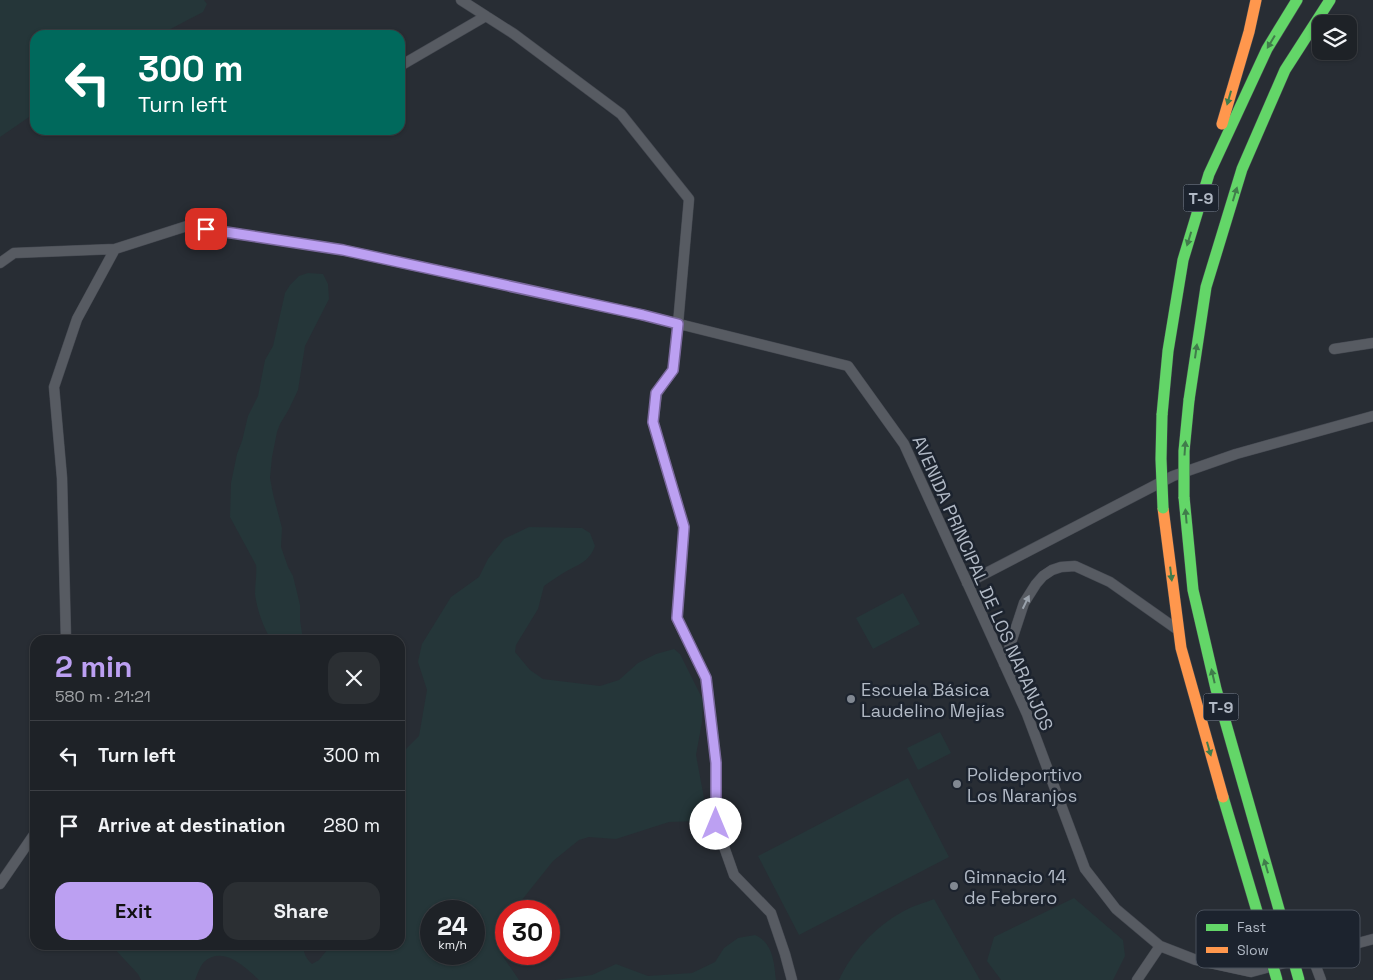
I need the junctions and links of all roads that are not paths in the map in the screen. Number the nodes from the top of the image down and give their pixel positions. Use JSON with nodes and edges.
{"nodes":[{"id":1,"x":461,"y":0,"type":"edge"},
{"id":2,"x":1256,"y":0,"type":"edge"},
{"id":3,"x":1297,"y":0,"type":"edge"},
{"id":4,"x":1330,"y":0,"type":"edge"},
{"id":5,"x":486,"y":16,"type":"junction"},
{"id":6,"x":405,"y":63,"type":"edge"},
{"id":7,"x":1209,"y":174,"type":"junction"},
{"id":8,"x":115,"y":249,"type":"junction"},
{"id":9,"x":0,"y":263,"type":"edge"},
{"id":10,"x":678,"y":324,"type":"junction"},
{"id":11,"x":1373,"y":342,"type":"edge"},
{"id":12,"x":1334,"y":349,"type":"dead end"},
{"id":13,"x":1373,"y":416,"type":"edge"},
{"id":14,"x":967,"y":583,"type":"junction"},
{"id":15,"x":1178,"y":630,"type":"junction"},
{"id":16,"x":66,"y":635,"type":"edge"},
{"id":17,"x":1004,"y":664,"type":"junction"},
{"id":18,"x":30,"y":840,"type":"edge"},
{"id":19,"x":0,"y":884,"type":"edge"},
{"id":20,"x":1257,"y":910,"type":"edge"},
{"id":21,"x":1279,"y":910,"type":"edge"},
{"id":22,"x":1373,"y":940,"type":"edge"},
{"id":23,"x":1360,"y":943,"type":"edge"},
{"id":24,"x":1160,"y":946,"type":"junction"},
{"id":25,"x":1196,"y":960,"type":"edge"},
{"id":26,"x":1233,"y":968,"type":"edge"},
{"id":27,"x":1266,"y":968,"type":"edge"},
{"id":28,"x":1316,"y":968,"type":"edge"},
{"id":29,"x":792,"y":980,"type":"edge"},
{"id":30,"x":1137,"y":980,"type":"edge"},
{"id":31,"x":1321,"y":980,"type":"edge"}],
"edges":[{"from":1,"to":5,"type":"street"},
{"from":2,"to":7,"type":"highway","one_way":true},
{"from":3,"to":7,"type":"highway","number":"T-9","one_way":true},
{"from":21,"to":4,"type":"highway","number":"T-9","one_way":true,"bridge":true},
{"from":5,"to":6,"type":"street"},
{"from":5,"to":10,"type":"street"},
{"from":7,"to":15,"type":"highway","number":"T-9","one_way":true,"bridge":true},
{"from":8,"to":9,"type":"street","name":"AVENIDA PRINCIPAL DE LOS NARANJOS"},
{"from":8,"to":10,"type":"street","name":"AVENIDA PRINCIPAL DE LOS NARANJOS"},
{"from":8,"to":16,"type":"street"},
{"from":10,"to":14,"type":"street","name":"AVENIDA PRINCIPAL DE LOS NARANJOS"},
{"from":10,"to":29,"type":"street"},
{"from":11,"to":12,"type":"street"},
{"from":13,"to":14,"type":"street"},
{"from":14,"to":17,"type":"street","name":"AVENIDA PRINCIPAL DE LOS NARANJOS"},
{"from":17,"to":15,"type":"street","one_way":true},
{"from":15,"to":20,"type":"highway","number":"T-9","one_way":true,"bridge":true},
{"from":17,"to":24,"type":"street","name":"AVENIDA PRINCIPAL DE LOS NARANJOS"},
{"from":18,"to":19,"type":"street"},
{"from":22,"to":23,"type":"street","name":"AVENIDA PRINCIPAL DE LOS NARANJOS"},
{"from":24,"to":25,"type":"street","name":"AVENIDA PRINCIPAL DE LOS NARANJOS"},
{"from":24,"to":30,"type":"street"},
{"from":26,"to":27,"type":"street","name":"AVENIDA PRINCIPAL DE LOS NARANJOS"},
{"from":28,"to":31,"type":"street"}]}
